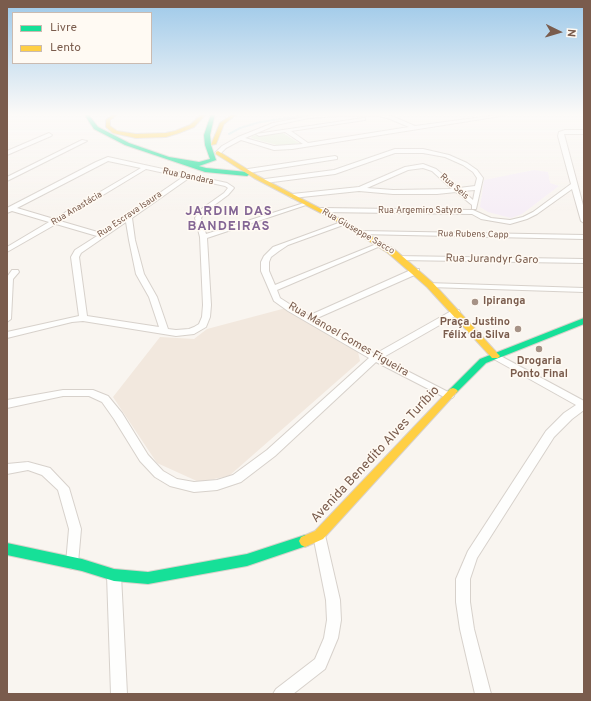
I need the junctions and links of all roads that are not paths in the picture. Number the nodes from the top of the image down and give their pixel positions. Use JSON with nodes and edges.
{"nodes":[{"id":1,"x":212,"y":146,"type":"edge"},
{"id":2,"x":22,"y":147,"type":"edge"},
{"id":3,"x":72,"y":147,"type":"edge"},
{"id":4,"x":135,"y":147,"type":"edge"},
{"id":5,"x":151,"y":147,"type":"edge"},
{"id":6,"x":213,"y":147,"type":"edge"},
{"id":7,"x":273,"y":147,"type":"edge"},
{"id":8,"x":291,"y":147,"type":"edge"},
{"id":9,"x":564,"y":147,"type":"edge"},
{"id":10,"x":7,"y":153,"type":"edge"},
{"id":11,"x":168,"y":158,"type":"junction"},
{"id":12,"x":335,"y":158,"type":"dead end"},
{"id":13,"x":146,"y":167,"type":"junction"},
{"id":14,"x":248,"y":171,"type":"junction"},
{"id":15,"x":187,"y":177,"type":"junction"},
{"id":16,"x":7,"y":179,"type":"edge"},
{"id":17,"x":261,"y":179,"type":"junction"},
{"id":18,"x":574,"y":185,"type":"junction"},
{"id":19,"x":478,"y":188,"type":"junction"},
{"id":20,"x":359,"y":189,"type":"junction"},
{"id":21,"x":459,"y":191,"type":"junction"},
{"id":22,"x":292,"y":196,"type":"junction"},
{"id":23,"x":306,"y":204,"type":"junction"},
{"id":24,"x":474,"y":208,"type":"junction"},
{"id":25,"x":321,"y":210,"type":"junction"},
{"id":26,"x":8,"y":211,"type":"edge"},
{"id":27,"x":129,"y":217,"type":"junction"},
{"id":28,"x":56,"y":221,"type":"junction"},
{"id":29,"x":584,"y":221,"type":"edge"},
{"id":30,"x":344,"y":223,"type":"junction"},
{"id":31,"x":362,"y":233,"type":"junction"},
{"id":32,"x":101,"y":235,"type":"junction"},
{"id":33,"x":203,"y":237,"type":"junction"},
{"id":34,"x":584,"y":237,"type":"edge"},
{"id":35,"x":381,"y":244,"type":"junction"},
{"id":36,"x":7,"y":250,"type":"edge"},
{"id":37,"x":400,"y":258,"type":"junction"},
{"id":38,"x":584,"y":261,"type":"edge"},
{"id":39,"x":416,"y":271,"type":"junction"},
{"id":40,"x":15,"y":272,"type":"dead end"},
{"id":41,"x":430,"y":285,"type":"junction"},
{"id":42,"x":272,"y":289,"type":"junction"},
{"id":43,"x":584,"y":290,"type":"edge"},
{"id":44,"x":456,"y":312,"type":"junction"},
{"id":45,"x":84,"y":318,"type":"junction"},
{"id":46,"x":7,"y":319,"type":"edge"},
{"id":47,"x":308,"y":319,"type":"junction"},
{"id":48,"x":584,"y":321,"type":"edge"},
{"id":49,"x":164,"y":331,"type":"junction"},
{"id":50,"x":7,"y":335,"type":"edge"},
{"id":51,"x":495,"y":356,"type":"junction"},
{"id":52,"x":375,"y":358,"type":"junction"},
{"id":53,"x":449,"y":396,"type":"junction"},
{"id":54,"x":7,"y":404,"type":"edge"},
{"id":55,"x":584,"y":405,"type":"edge"},
{"id":56,"x":7,"y":469,"type":"edge"},
{"id":57,"x":319,"y":535,"type":"junction"},
{"id":58,"x":7,"y":549,"type":"edge"},
{"id":59,"x":72,"y":563,"type":"junction"},
{"id":60,"x":114,"y":575,"type":"junction"},
{"id":61,"x":118,"y":694,"type":"edge"},
{"id":62,"x":281,"y":694,"type":"edge"},
{"id":63,"x":483,"y":694,"type":"edge"}],
"edges":[{"from":1,"to":11,"type":"main road"},
{"from":2,"to":10,"type":"street"},
{"from":3,"to":16,"type":"street"},
{"from":4,"to":11,"type":"main road"},
{"from":5,"to":11,"type":"main road"},
{"from":6,"to":14,"type":"main road","name":"Rua Giuseppe Sacco"},
{"from":7,"to":8,"type":"street"},
{"from":9,"to":18,"type":"street"},
{"from":11,"to":17,"type":"main road"},
{"from":12,"to":14,"type":"street"},
{"from":13,"to":15,"type":"street","name":"Rua Dandara"},
{"from":13,"to":26,"type":"street","name":"Rua Dandara"},
{"from":13,"to":28,"type":"street","name":"Rua Anastácia"},
{"from":14,"to":17,"type":"main road","name":"Rua Giuseppe Sacco"},
{"from":15,"to":27,"type":"street","name":"Rua Escrava Isaura"},
{"from":15,"to":33,"type":"street","name":"Rua Dandara"},
{"from":17,"to":19,"type":"street"},
{"from":17,"to":22,"type":"main road","name":"Rua Giuseppe Sacco"},
{"from":18,"to":24,"type":"street","name":"Rua Argemiro Satyro"},
{"from":18,"to":29,"type":"street"},
{"from":19,"to":21,"type":"street"},
{"from":19,"to":24,"type":"street"},
{"from":20,"to":21,"type":"street"},
{"from":20,"to":21,"type":"street","name":"Rua Seis"},
{"from":20,"to":22,"type":"street"},
{"from":21,"to":24,"type":"street","name":"Rua Seis"},
{"from":22,"to":23,"type":"main road","name":"Rua Giuseppe Sacco"},
{"from":23,"to":25,"type":"main road","name":"Rua Giuseppe Sacco"},
{"from":23,"to":33,"type":"street"},
{"from":24,"to":25,"type":"street","name":"Rua Argemiro Satyro"},
{"from":25,"to":30,"type":"main road","name":"Rua Giuseppe Sacco"},
{"from":26,"to":28,"type":"street"},
{"from":27,"to":32,"type":"street","name":"Rua Escrava Isaura"},
{"from":27,"to":49,"type":"street"},
{"from":28,"to":32,"type":"street"},
{"from":28,"to":36,"type":"street","name":"Rua Anastácia"},
{"from":30,"to":31,"type":"main road","name":"Rua Giuseppe Sacco"},
{"from":30,"to":42,"type":"street","name":"Rua Manoel Gomes Figueira"},
{"from":31,"to":34,"type":"street","name":"Rua Rubens Capp"},
{"from":31,"to":35,"type":"main road","name":"Rua Giuseppe Sacco"},
{"from":32,"to":45,"type":"street","name":"Rua Escrava Isaura"},
{"from":33,"to":49,"type":"street"},
{"from":35,"to":37,"type":"main road","name":"Rua Giuseppe Sacco"},
{"from":35,"to":42,"type":"street"},
{"from":37,"to":38,"type":"street","name":"Rua Jurandyr Garo"},
{"from":37,"to":39,"type":"main road","name":"Rua Giuseppe Sacco"},
{"from":39,"to":41,"type":"main road","name":"Rua Giuseppe Sacco"},
{"from":39,"to":47,"type":"street"},
{"from":40,"to":46,"type":"street"},
{"from":41,"to":43,"type":"street"},
{"from":41,"to":44,"type":"main road","name":"Rua Giuseppe Sacco"},
{"from":42,"to":47,"type":"street","name":"Rua Manoel Gomes Figueira"},
{"from":44,"to":51,"type":"main road","name":"Rua Giuseppe Sacco"},
{"from":44,"to":52,"type":"street"},
{"from":45,"to":49,"type":"street"},
{"from":45,"to":50,"type":"street"},
{"from":47,"to":52,"type":"street","name":"Rua Manoel Gomes Figueira"},
{"from":48,"to":51,"type":"main road","name":"Avenida Benedito Alves Turíbio"},
{"from":51,"to":53,"type":"main road","name":"Avenida Benedito Alves Turíbio"},
{"from":51,"to":55,"type":"street"},
{"from":52,"to":53,"type":"street","name":"Rua Manoel Gomes Figueira"},
{"from":52,"to":54,"type":"street"},
{"from":53,"to":57,"type":"main road","name":"Avenida Benedito Alves Turíbio"},
{"from":55,"to":63,"type":"street"},
{"from":56,"to":59,"type":"street"},
{"from":57,"to":60,"type":"main road","name":"Avenida Benedito Alves Turíbio"},
{"from":57,"to":62,"type":"street"},
{"from":58,"to":59,"type":"main road","name":"Avenida Benedito Alves Turíbio"},
{"from":59,"to":60,"type":"main road","name":"Avenida Benedito Alves Turíbio"},
{"from":60,"to":61,"type":"street"}]}
